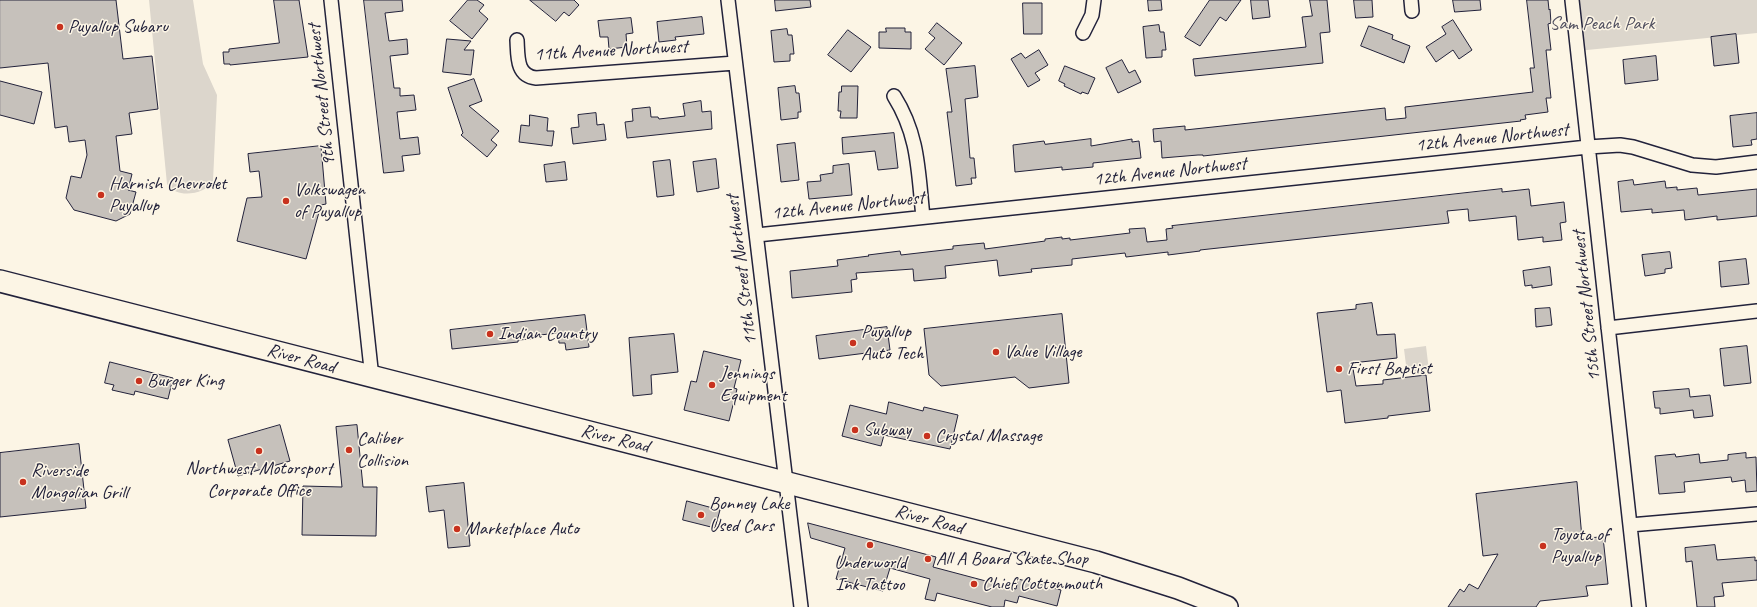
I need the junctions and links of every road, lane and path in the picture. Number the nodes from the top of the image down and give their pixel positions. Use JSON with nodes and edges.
{"nodes":[{"id":1,"x":331,"y":0,"type":"edge"},
{"id":2,"x":728,"y":0,"type":"edge"},
{"id":3,"x":1094,"y":0,"type":"edge"},
{"id":4,"x":1572,"y":0,"type":"edge"},
{"id":5,"x":1083,"y":33,"type":"dead end"},
{"id":6,"x":517,"y":40,"type":"dead end"},
{"id":7,"x":735,"y":62,"type":"junction"},
{"id":8,"x":894,"y":96,"type":"dead end"},
{"id":9,"x":1588,"y":147,"type":"junction"},
{"id":10,"x":1757,"y":162,"type":"edge"},
{"id":11,"x":923,"y":217,"type":"junction"},
{"id":12,"x":757,"y":235,"type":"junction"},
{"id":13,"x":0,"y":281,"type":"edge"},
{"id":14,"x":1757,"y":311,"type":"edge"},
{"id":15,"x":1608,"y":328,"type":"junction"},
{"id":16,"x":372,"y":378,"type":"junction"},
{"id":17,"x":786,"y":482,"type":"junction"},
{"id":18,"x":1757,"y":514,"type":"edge"},
{"id":19,"x":1630,"y":525,"type":"junction"},
{"id":20,"x":801,"y":607,"type":"edge"},
{"id":21,"x":1227,"y":607,"type":"edge"},
{"id":22,"x":1639,"y":607,"type":"edge"}],
"edges":[{"from":1,"to":16,"type":"street","name":"9th Street Northwest"},
{"from":2,"to":7,"type":"street","name":"11th Street Northwest"},
{"from":3,"to":5,"type":"street"},
{"from":4,"to":9,"type":"street","name":"15th Street Northwest"},
{"from":6,"to":7,"type":"street","name":"11th Avenue Northwest"},
{"from":7,"to":12,"type":"street","name":"11th Street Northwest"},
{"from":8,"to":11,"type":"street"},
{"from":9,"to":10,"type":"street","name":"12th Avenue Northwest"},
{"from":9,"to":11,"type":"street","name":"12th Avenue Northwest"},
{"from":9,"to":15,"type":"street","name":"15th Street Northwest"},
{"from":11,"to":12,"type":"street","name":"12th Avenue Northwest"},
{"from":12,"to":17,"type":"street","name":"11th Street Northwest"},
{"from":13,"to":16,"type":"main road","name":"River Road"},
{"from":14,"to":15,"type":"street"},
{"from":15,"to":19,"type":"street","name":"15th Street Northwest"},
{"from":16,"to":17,"type":"main road","name":"River Road"},
{"from":17,"to":20,"type":"street","name":"11th Street Northwest"},
{"from":17,"to":21,"type":"main road","name":"River Road"},
{"from":18,"to":19,"type":"street"},
{"from":19,"to":22,"type":"street","name":"15th Street Northwest"}]}
